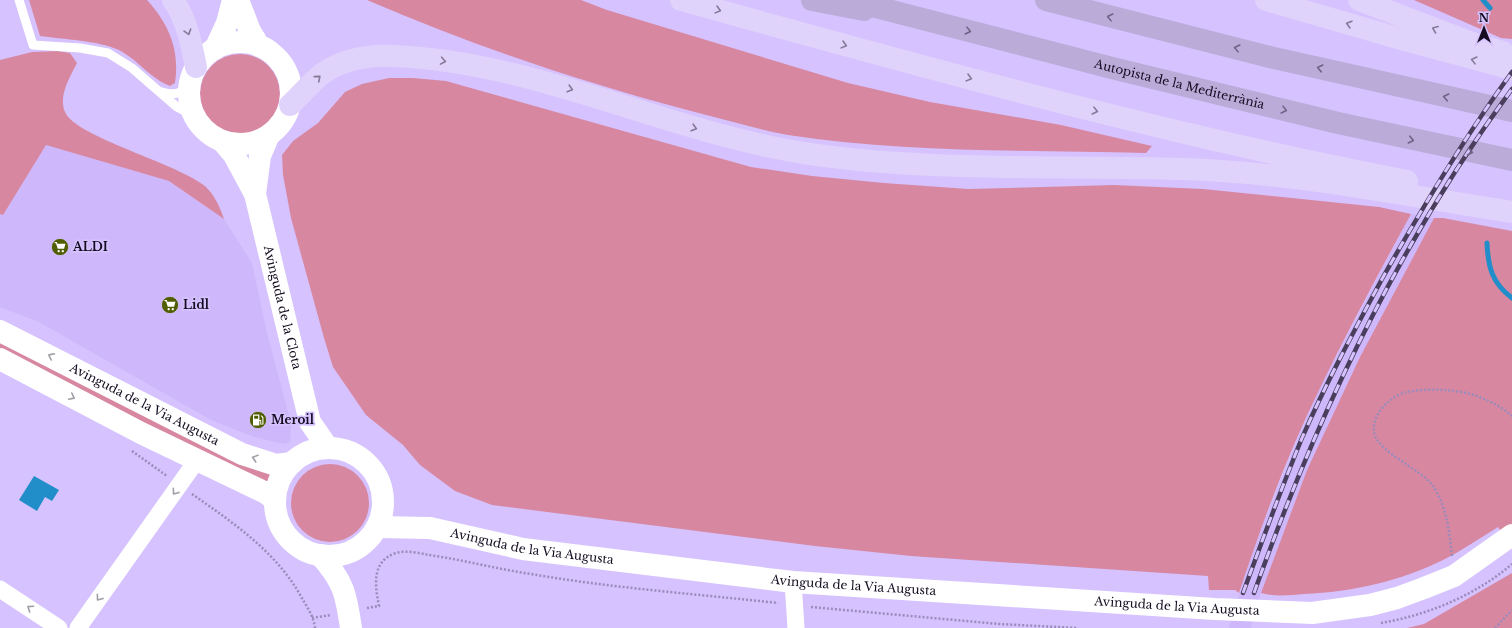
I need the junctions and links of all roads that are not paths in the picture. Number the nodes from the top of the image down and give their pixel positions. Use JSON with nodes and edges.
{"nodes":[{"id":1,"x":19,"y":0,"type":"edge"},
{"id":2,"x":173,"y":0,"type":"edge"},
{"id":3,"x":233,"y":0,"type":"edge"},
{"id":4,"x":238,"y":0,"type":"edge"},
{"id":5,"x":681,"y":0,"type":"edge"},
{"id":6,"x":812,"y":0,"type":"edge"},
{"id":7,"x":849,"y":0,"type":"edge"},
{"id":8,"x":1046,"y":0,"type":"edge"},
{"id":9,"x":1266,"y":0,"type":"edge"},
{"id":10,"x":1359,"y":0,"type":"edge"},
{"id":11,"x":946,"y":25,"type":"junction"},
{"id":12,"x":259,"y":46,"type":"junction"},
{"id":13,"x":215,"y":48,"type":"junction"},
{"id":14,"x":1512,"y":55,"type":"edge"},
{"id":15,"x":1512,"y":69,"type":"edge"},
{"id":16,"x":193,"y":75,"type":"junction"},
{"id":17,"x":158,"y":91,"type":"junction"},
{"id":18,"x":290,"y":105,"type":"junction"},
{"id":19,"x":1512,"y":111,"type":"edge"},
{"id":20,"x":194,"y":116,"type":"junction"},
{"id":21,"x":268,"y":137,"type":"junction"},
{"id":22,"x":223,"y":142,"type":"junction"},
{"id":23,"x":1512,"y":160,"type":"edge"},
{"id":24,"x":255,"y":194,"type":"junction"},
{"id":25,"x":1512,"y":200,"type":"edge"},
{"id":26,"x":1512,"y":212,"type":"edge"},
{"id":27,"x":0,"y":331,"type":"edge"},
{"id":28,"x":0,"y":359,"type":"edge"},
{"id":29,"x":310,"y":422,"type":"junction"},
{"id":30,"x":328,"y":448,"type":"junction"},
{"id":31,"x":300,"y":458,"type":"junction"},
{"id":32,"x":197,"y":460,"type":"junction"},
{"id":33,"x":383,"y":497,"type":"junction"},
{"id":34,"x":275,"y":500,"type":"junction"},
{"id":35,"x":377,"y":527,"type":"junction"},
{"id":36,"x":430,"y":528,"type":"junction"},
{"id":37,"x":1512,"y":535,"type":"edge"},
{"id":38,"x":354,"y":550,"type":"junction"},
{"id":39,"x":320,"y":555,"type":"junction"},
{"id":40,"x":793,"y":582,"type":"junction"},
{"id":41,"x":0,"y":589,"type":"edge"},
{"id":42,"x":350,"y":618,"type":"edge"},
{"id":43,"x":1309,"y":621,"type":"edge"},
{"id":44,"x":59,"y":628,"type":"edge"},
{"id":45,"x":78,"y":628,"type":"edge"},
{"id":46,"x":796,"y":628,"type":"edge"}],
"edges":[{"from":1,"to":17,"type":"lane"},
{"from":2,"to":16,"type":"highway","one_way":true},
{"from":3,"to":13,"type":"street"},
{"from":4,"to":12,"type":"street"},
{"from":5,"to":25,"type":"highway","one_way":true},
{"from":6,"to":11,"type":"highway"},
{"from":7,"to":11,"type":"highway","name":"Autopista de la Mediterrània"},
{"from":19,"to":8,"type":"highway","one_way":true},
{"from":15,"to":9,"type":"highway","one_way":true},
{"from":14,"to":10,"type":"highway","one_way":true},
{"from":11,"to":23,"type":"highway","name":"Autopista de la Mediterrània","one_way":true},
{"from":12,"to":13,"type":"street"},
{"from":12,"to":18,"type":"street"},
{"from":13,"to":16,"type":"street"},
{"from":16,"to":17,"type":"lane"},
{"from":16,"to":20,"type":"street"},
{"from":17,"to":20,"type":"lane"},
{"from":18,"to":21,"type":"street"},
{"from":18,"to":26,"type":"highway","one_way":true},
{"from":20,"to":22,"type":"street"},
{"from":21,"to":22,"type":"street"},
{"from":21,"to":24,"type":"street","name":"Avinguda de la Clota"},
{"from":22,"to":24,"type":"street","name":"Avinguda de la Clota"},
{"from":24,"to":29,"type":"street","name":"Avinguda de la Clota"},
{"from":31,"to":27,"type":"street","name":"Avinguda de la Via Augusta","one_way":true},
{"from":28,"to":32,"type":"street","one_way":true},
{"from":29,"to":30,"type":"street","name":"Avinguda de la Clota"},
{"from":29,"to":31,"type":"street","name":"Avinguda de la Clota"},
{"from":30,"to":31,"type":"street"},
{"from":30,"to":33,"type":"street"},
{"from":31,"to":34,"type":"street"},
{"from":32,"to":34,"type":"street"},
{"from":32,"to":45,"type":"street","one_way":true},
{"from":33,"to":35,"type":"street"},
{"from":33,"to":36,"type":"street","name":"Avinguda de la Via Augusta"},
{"from":34,"to":39,"type":"street"},
{"from":35,"to":36,"type":"street","name":"Avinguda de la Via Augusta"},
{"from":35,"to":38,"type":"street"},
{"from":36,"to":40,"type":"street","name":"Avinguda de la Via Augusta"},
{"from":37,"to":43,"type":"street"},
{"from":38,"to":39,"type":"street"},
{"from":38,"to":42,"type":"street"},
{"from":39,"to":42,"type":"street"},
{"from":40,"to":43,"type":"street","name":"Avinguda de la Via Augusta"},
{"from":40,"to":46,"type":"street"},
{"from":44,"to":41,"type":"street","one_way":true}]}
